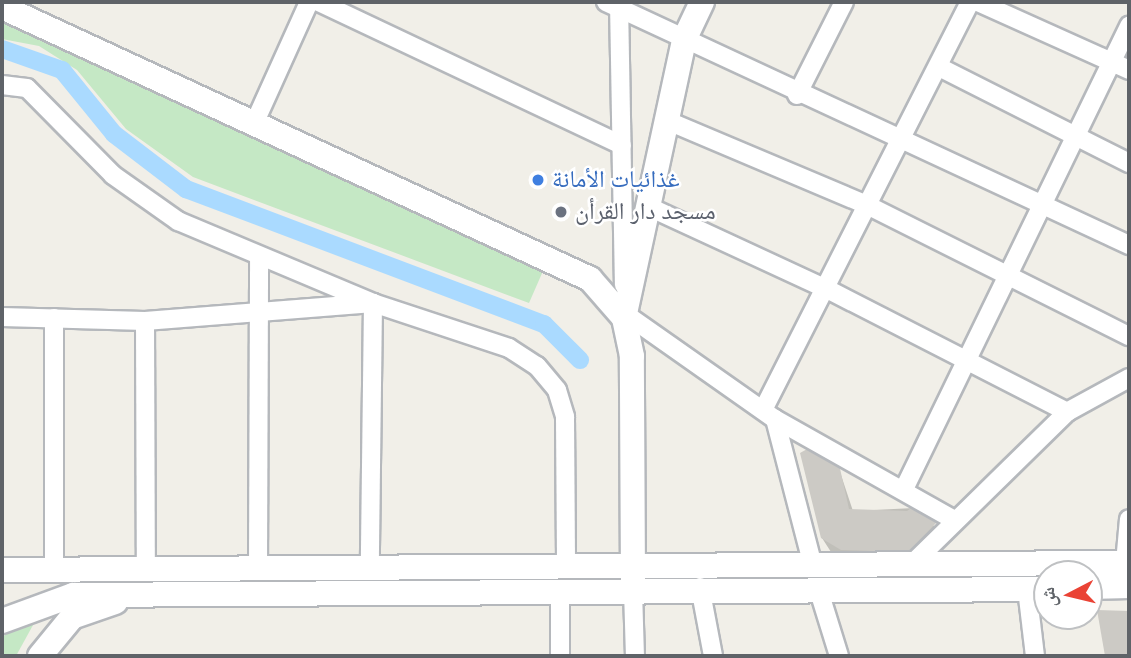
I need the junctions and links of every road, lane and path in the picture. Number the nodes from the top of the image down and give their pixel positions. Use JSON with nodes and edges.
{"nodes":[{"id":1,"x":309,"y":2,"type":"edge"},
{"id":2,"x":318,"y":2,"type":"edge"},
{"id":3,"x":702,"y":2,"type":"edge"},
{"id":4,"x":844,"y":2,"type":"edge"},
{"id":5,"x":970,"y":2,"type":"edge"},
{"id":6,"x":978,"y":2,"type":"edge"},
{"id":7,"x":615,"y":4,"type":"edge"},
{"id":8,"x":2,"y":7,"type":"edge"},
{"id":9,"x":1129,"y":26,"type":"edge"},
{"id":10,"x":684,"y":40,"type":"junction"},
{"id":11,"x":1110,"y":62,"type":"junction"},
{"id":12,"x":941,"y":68,"type":"junction"},
{"id":13,"x":1129,"y":70,"type":"edge"},
{"id":14,"x":2,"y":85,"type":"edge"},
{"id":15,"x":797,"y":95,"type":"junction"},
{"id":16,"x":668,"y":121,"type":"junction"},
{"id":17,"x":254,"y":124,"type":"junction"},
{"id":18,"x":1076,"y":138,"type":"junction"},
{"id":19,"x":903,"y":139,"type":"junction"},
{"id":20,"x":621,"y":145,"type":"junction"},
{"id":21,"x":1129,"y":163,"type":"edge"},
{"id":22,"x":1043,"y":204,"type":"junction"},
{"id":23,"x":867,"y":205,"type":"junction"},
{"id":24,"x":647,"y":206,"type":"junction"},
{"id":25,"x":1129,"y":246,"type":"edge"},
{"id":26,"x":259,"y":256,"type":"junction"},
{"id":27,"x":1010,"y":275,"type":"junction"},
{"id":28,"x":827,"y":289,"type":"junction"},
{"id":29,"x":373,"y":303,"type":"junction"},
{"id":30,"x":259,"y":313,"type":"junction"},
{"id":31,"x":2,"y":317,"type":"edge"},
{"id":32,"x":54,"y":318,"type":"junction"},
{"id":33,"x":624,"y":318,"type":"junction"},
{"id":34,"x":145,"y":321,"type":"junction"},
{"id":35,"x":1129,"y":336,"type":"edge"},
{"id":36,"x":967,"y":359,"type":"junction"},
{"id":37,"x":1129,"y":378,"type":"edge"},
{"id":38,"x":1067,"y":412,"type":"junction"},
{"id":39,"x":769,"y":414,"type":"junction"},
{"id":40,"x":905,"y":487,"type":"junction"},
{"id":41,"x":1129,"y":519,"type":"edge"},
{"id":42,"x":954,"y":520,"type":"junction"},
{"id":43,"x":812,"y":562,"type":"junction"},
{"id":44,"x":913,"y":563,"type":"junction"},
{"id":45,"x":633,"y":564,"type":"junction"},
{"id":46,"x":566,"y":565,"type":"junction"},
{"id":47,"x":370,"y":567,"type":"junction"},
{"id":48,"x":258,"y":568,"type":"junction"},
{"id":49,"x":146,"y":569,"type":"junction"},
{"id":50,"x":2,"y":570,"type":"edge"},
{"id":51,"x":54,"y":570,"type":"junction"},
{"id":52,"x":1128,"y":571,"type":"edge"},
{"id":53,"x":1103,"y":581,"type":"edge"},
{"id":54,"x":700,"y":587,"type":"junction"},
{"id":55,"x":818,"y":588,"type":"junction"},
{"id":56,"x":1033,"y":589,"type":"edge"},
{"id":57,"x":633,"y":590,"type":"junction"},
{"id":58,"x":560,"y":592,"type":"junction"},
{"id":59,"x":142,"y":596,"type":"junction"},
{"id":60,"x":2,"y":621,"type":"edge"},
{"id":61,"x":1036,"y":630,"type":"edge"},
{"id":62,"x":40,"y":656,"type":"edge"},
{"id":63,"x":560,"y":656,"type":"edge"},
{"id":64,"x":635,"y":656,"type":"edge"},
{"id":65,"x":713,"y":656,"type":"edge"},
{"id":66,"x":839,"y":656,"type":"edge"},
{"id":67,"x":1035,"y":656,"type":"edge"}],
"edges":[{"from":1,"to":17,"type":"street"},
{"from":2,"to":20,"type":"street"},
{"from":3,"to":10,"type":"main road"},
{"from":4,"to":15,"type":"street"},
{"from":5,"to":12,"type":"street"},
{"from":6,"to":11,"type":"street"},
{"from":7,"to":10,"type":"street"},
{"from":7,"to":20,"type":"street"},
{"from":8,"to":17,"type":"main road"},
{"from":9,"to":11,"type":"street"},
{"from":10,"to":15,"type":"street"},
{"from":10,"to":16,"type":"main road"},
{"from":11,"to":13,"type":"street"},
{"from":11,"to":18,"type":"street"},
{"from":12,"to":18,"type":"street"},
{"from":12,"to":19,"type":"street"},
{"from":14,"to":26,"type":"street"},
{"from":15,"to":19,"type":"street"},
{"from":16,"to":23,"type":"street"},
{"from":16,"to":24,"type":"main road"},
{"from":17,"to":33,"type":"main road"},
{"from":18,"to":21,"type":"street"},
{"from":18,"to":22,"type":"street"},
{"from":19,"to":22,"type":"street"},
{"from":19,"to":23,"type":"street"},
{"from":20,"to":33,"type":"street"},
{"from":22,"to":25,"type":"street"},
{"from":22,"to":27,"type":"street"},
{"from":23,"to":27,"type":"street"},
{"from":23,"to":28,"type":"street"},
{"from":24,"to":28,"type":"street"},
{"from":24,"to":33,"type":"main road"},
{"from":26,"to":29,"type":"street"},
{"from":26,"to":30,"type":"street"},
{"from":27,"to":35,"type":"street"},
{"from":27,"to":36,"type":"street"},
{"from":28,"to":36,"type":"street"},
{"from":28,"to":39,"type":"street"},
{"from":29,"to":30,"type":"street"},
{"from":29,"to":46,"type":"street"},
{"from":29,"to":47,"type":"street"},
{"from":30,"to":34,"type":"street"},
{"from":30,"to":48,"type":"street"},
{"from":31,"to":32,"type":"street"},
{"from":32,"to":34,"type":"street"},
{"from":32,"to":51,"type":"street"},
{"from":33,"to":39,"type":"street"},
{"from":33,"to":45,"type":"main road"},
{"from":34,"to":49,"type":"street"},
{"from":36,"to":38,"type":"street"},
{"from":36,"to":40,"type":"street"},
{"from":37,"to":38,"type":"street"},
{"from":38,"to":42,"type":"street"},
{"from":39,"to":40,"type":"street"},
{"from":39,"to":43,"type":"street"},
{"from":40,"to":42,"type":"street"},
{"from":41,"to":52,"type":"street"},
{"from":42,"to":44,"type":"street"},
{"from":43,"to":44,"type":"main road"},
{"from":43,"to":45,"type":"main road"},
{"from":44,"to":52,"type":"main road"},
{"from":45,"to":46,"type":"main road"},
{"from":45,"to":57,"type":"main road"},
{"from":46,"to":47,"type":"main road"},
{"from":47,"to":48,"type":"main road"},
{"from":48,"to":49,"type":"main road"},
{"from":49,"to":51,"type":"main road"},
{"from":50,"to":51,"type":"main road"},
{"from":52,"to":53,"type":"main road"},
{"from":54,"to":55,"type":"main road"},
{"from":54,"to":57,"type":"main road"},
{"from":54,"to":65,"type":"street"},
{"from":55,"to":56,"type":"main road"},
{"from":55,"to":66,"type":"street"},
{"from":57,"to":58,"type":"main road"},
{"from":57,"to":64,"type":"street"},
{"from":58,"to":59,"type":"main road"},
{"from":58,"to":63,"type":"street"},
{"from":59,"to":60,"type":"main road"},
{"from":59,"to":62,"type":"main road"},
{"from":61,"to":67,"type":"street"}]}
